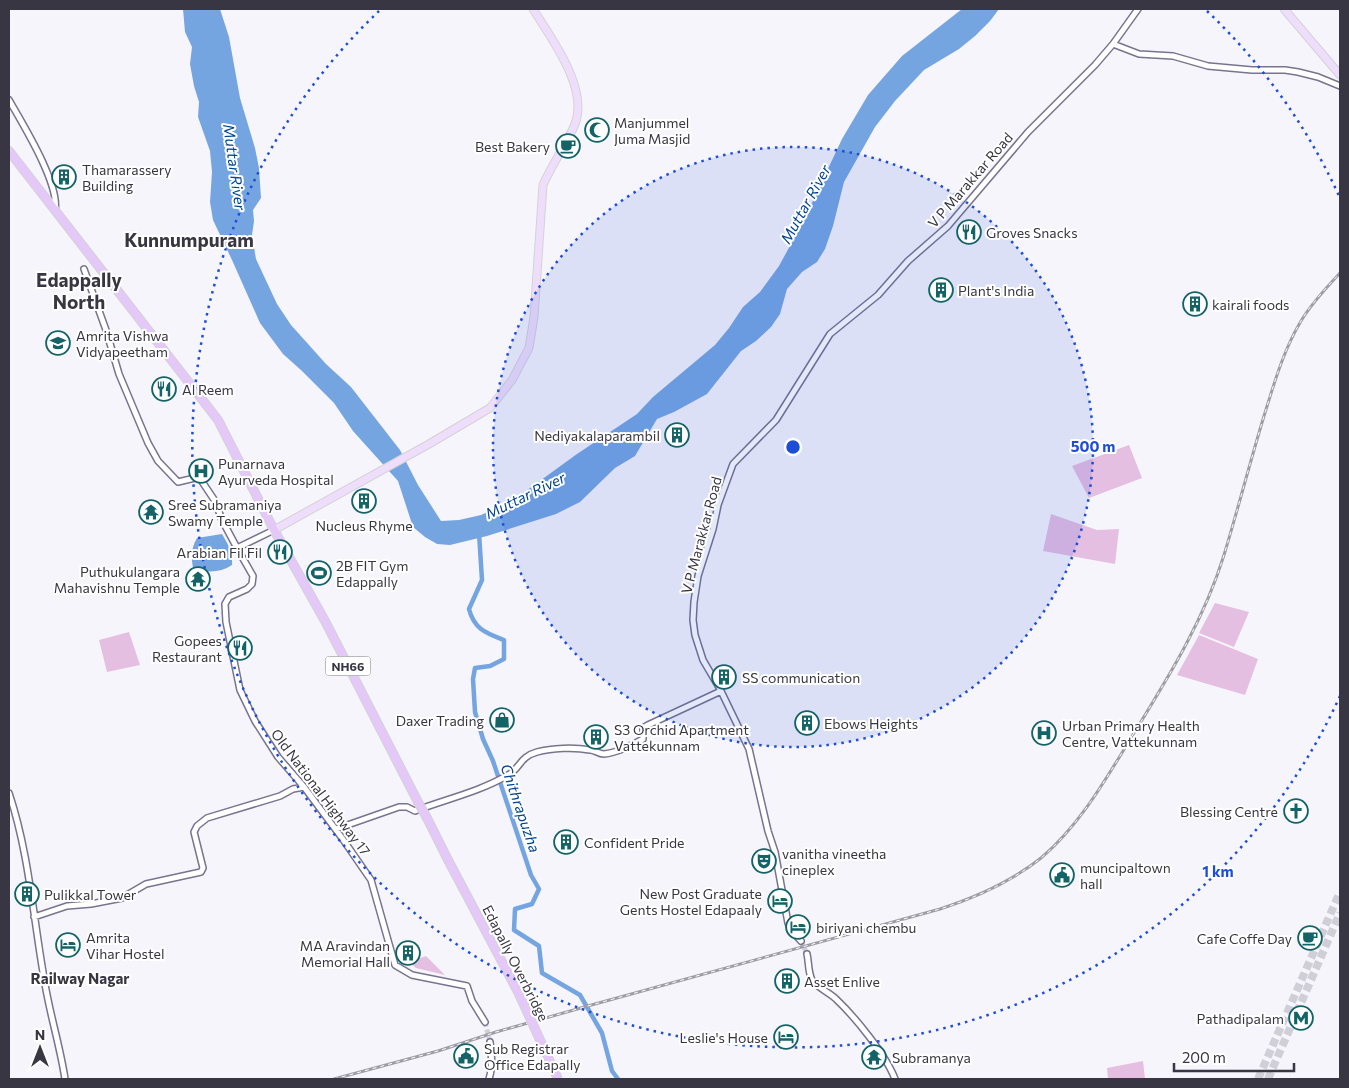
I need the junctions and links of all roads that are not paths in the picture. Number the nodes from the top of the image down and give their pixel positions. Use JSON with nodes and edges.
{"nodes":[{"id":1,"x":533,"y":9,"type":"edge"},
{"id":2,"x":1138,"y":9,"type":"edge"},
{"id":3,"x":1284,"y":9,"type":"edge"},
{"id":4,"x":1113,"y":44,"type":"junction"},
{"id":5,"x":1340,"y":75,"type":"edge"},
{"id":6,"x":1340,"y":86,"type":"edge"},
{"id":7,"x":9,"y":100,"type":"edge"},
{"id":8,"x":9,"y":151,"type":"edge"},
{"id":9,"x":54,"y":210,"type":"junction"},
{"id":10,"x":84,"y":269,"type":"dead end"},
{"id":11,"x":274,"y":530,"type":"junction"},
{"id":12,"x":237,"y":548,"type":"junction"},
{"id":13,"x":722,"y":692,"type":"junction"},
{"id":14,"x":304,"y":787,"type":"junction"},
{"id":15,"x":9,"y":793,"type":"edge"},
{"id":16,"x":336,"y":829,"type":"junction"},
{"id":17,"x":34,"y":917,"type":"junction"},
{"id":18,"x":801,"y":941,"type":"tunnel mouth"},
{"id":19,"x":807,"y":954,"type":"tunnel mouth"},
{"id":20,"x":485,"y":1022,"type":"tunnel mouth"},
{"id":21,"x":490,"y":1042,"type":"tunnel mouth"},
{"id":22,"x":65,"y":1079,"type":"edge"},
{"id":23,"x":489,"y":1079,"type":"edge"},
{"id":24,"x":558,"y":1079,"type":"edge"},
{"id":25,"x":895,"y":1079,"type":"edge"}],
"edges":[{"from":1,"to":11,"type":"main road"},
{"from":2,"to":4,"type":"street","name":"V P Marakkar Road"},
{"from":3,"to":5,"type":"main road"},
{"from":4,"to":6,"type":"street"},
{"from":4,"to":13,"type":"street","name":"V P Marakkar Road"},
{"from":7,"to":9,"type":"street"},
{"from":8,"to":9,"type":"highway","number":"NH66"},
{"from":9,"to":11,"type":"highway","number":"NH66"},
{"from":10,"to":12,"type":"street"},
{"from":11,"to":12,"type":"street"},
{"from":11,"to":24,"type":"highway","name":"Edapally Overbridge","number":"NH66","bridge":true},
{"from":12,"to":14,"type":"street","name":"Old National Highway 17"},
{"from":13,"to":16,"type":"street"},
{"from":13,"to":18,"type":"street","name":"V P Marakkar Road"},
{"from":14,"to":16,"type":"street","name":"Old National Highway 17"},
{"from":14,"to":17,"type":"street"},
{"from":15,"to":17,"type":"street"},
{"from":16,"to":20,"type":"street","name":"Old National Highway 17"},
{"from":17,"to":22,"type":"street"},
{"from":19,"to":25,"type":"street"},
{"from":21,"to":23,"type":"street"}]}
